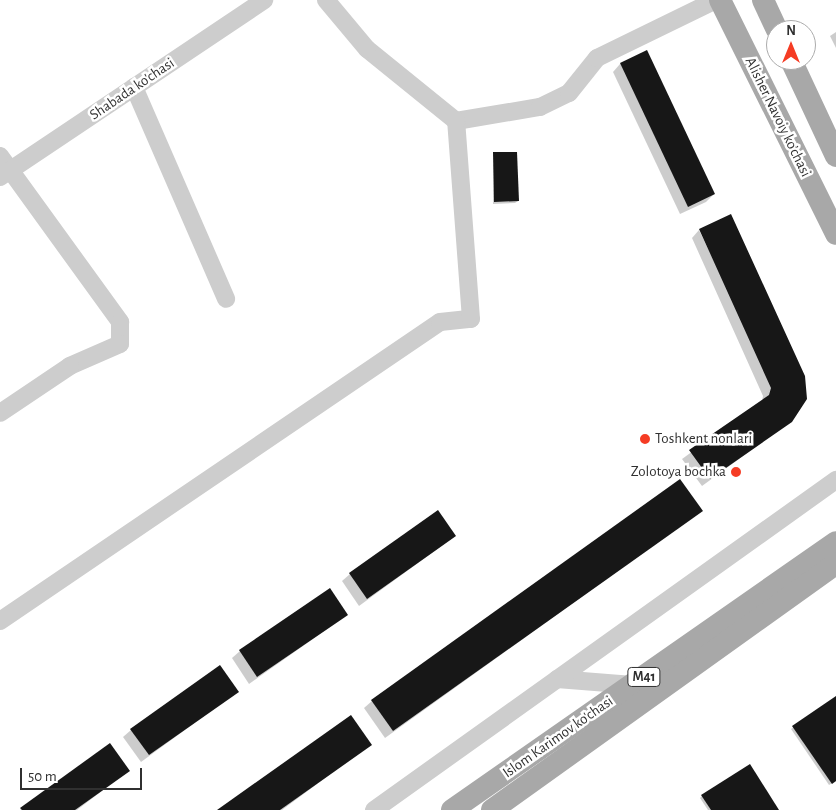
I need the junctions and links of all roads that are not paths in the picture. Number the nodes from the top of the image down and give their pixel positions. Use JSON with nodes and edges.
{"nodes":[{"id":1,"x":264,"y":0,"type":"edge"},
{"id":2,"x":326,"y":0,"type":"edge"},
{"id":3,"x":716,"y":0,"type":"edge"},
{"id":4,"x":720,"y":0,"type":"edge"},
{"id":5,"x":763,"y":0,"type":"edge"},
{"id":6,"x":772,"y":20,"type":"edge"},
{"id":7,"x":796,"y":70,"type":"edge"},
{"id":8,"x":134,"y":87,"type":"junction"},
{"id":9,"x":456,"y":121,"type":"junction"},
{"id":10,"x":836,"y":156,"type":"edge"},
{"id":11,"x":3,"y":168,"type":"edge"},
{"id":12,"x":836,"y":234,"type":"edge"},
{"id":13,"x":226,"y":299,"type":"dead end"},
{"id":14,"x":0,"y":413,"type":"edge"},
{"id":15,"x":836,"y":480,"type":"edge"},
{"id":16,"x":836,"y":542,"type":"edge"},
{"id":17,"x":836,"y":564,"type":"edge"},
{"id":18,"x":0,"y":621,"type":"edge"},
{"id":19,"x":557,"y":679,"type":"junction"},
{"id":20,"x":633,"y":685,"type":"junction"},
{"id":21,"x":374,"y":810,"type":"edge"},
{"id":22,"x":452,"y":810,"type":"edge"},
{"id":23,"x":492,"y":810,"type":"edge"}],
"edges":[{"from":1,"to":8,"type":"street","name":"Shabada ko'chasi"},
{"from":2,"to":9,"type":"street"},
{"from":3,"to":9,"type":"street"},
{"from":4,"to":12,"type":"main road","name":"Alisher Navoiy ko’chasi"},
{"from":5,"to":6,"type":"main road"},
{"from":7,"to":10,"type":"main road"},
{"from":8,"to":11,"type":"street","name":"Shabada ko'chasi"},
{"from":8,"to":13,"type":"street"},
{"from":9,"to":18,"type":"street"},
{"from":11,"to":14,"type":"street"},
{"from":15,"to":19,"type":"street"},
{"from":16,"to":20,"type":"main road","name":"Islom Karimov ko'chasi","number":"M41"},
{"from":17,"to":23,"type":"main road","name":"Islom Karimov ko'chasi","number":"M41"},
{"from":19,"to":20,"type":"street"},
{"from":19,"to":21,"type":"street"},
{"from":20,"to":22,"type":"main road","name":"Islom Karimov ko'chasi","number":"M41"}]}
